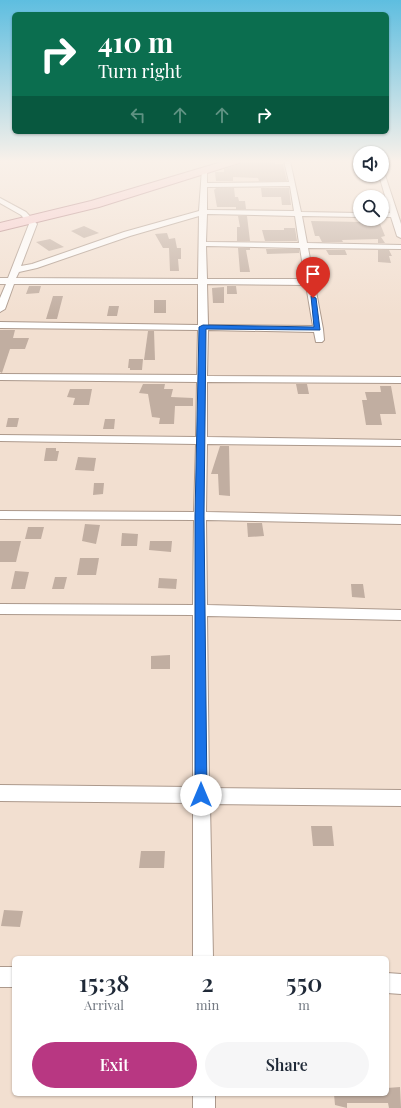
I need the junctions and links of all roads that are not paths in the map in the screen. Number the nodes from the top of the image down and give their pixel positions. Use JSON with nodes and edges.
{"nodes":[{"id":1,"x":204,"y":212,"type":"edge"},
{"id":2,"x":20,"y":213,"type":"edge"},
{"id":3,"x":61,"y":213,"type":"edge"},
{"id":4,"x":202,"y":213,"type":"edge"},
{"id":5,"x":238,"y":213,"type":"edge"},
{"id":6,"x":299,"y":214,"type":"junction"},
{"id":7,"x":353,"y":215,"type":"edge"},
{"id":8,"x":389,"y":215,"type":"edge"},
{"id":9,"x":394,"y":215,"type":"joint"},
{"id":10,"x":32,"y":220,"type":"junction"},
{"id":11,"x":0,"y":227,"type":"edge"},
{"id":12,"x":401,"y":236,"type":"edge"},
{"id":13,"x":202,"y":244,"type":"junction"},
{"id":14,"x":304,"y":245,"type":"junction"},
{"id":15,"x":401,"y":247,"type":"edge"},
{"id":16,"x":14,"y":270,"type":"junction"},
{"id":17,"x":0,"y":281,"type":"edge"},
{"id":18,"x":10,"y":281,"type":"junction"},
{"id":19,"x":201,"y":282,"type":"junction"},
{"id":20,"x":310,"y":282,"type":"junction"},
{"id":21,"x":0,"y":309,"type":"edge"},
{"id":22,"x":0,"y":325,"type":"edge"},
{"id":23,"x":203,"y":327,"type":"junction"},
{"id":24,"x":318,"y":329,"type":"junction"},
{"id":25,"x":319,"y":340,"type":"dead end"},
{"id":26,"x":0,"y":377,"type":"edge"},
{"id":27,"x":202,"y":378,"type":"junction"},
{"id":28,"x":401,"y":380,"type":"edge"},
{"id":29,"x":0,"y":438,"type":"edge"},
{"id":30,"x":201,"y":440,"type":"junction"},
{"id":31,"x":401,"y":443,"type":"edge"},
{"id":32,"x":0,"y":515,"type":"edge"},
{"id":33,"x":200,"y":516,"type":"junction"},
{"id":34,"x":401,"y":520,"type":"edge"},
{"id":35,"x":0,"y":609,"type":"edge"},
{"id":36,"x":201,"y":610,"type":"junction"},
{"id":37,"x":401,"y":615,"type":"edge"},
{"id":38,"x":0,"y":793,"type":"edge"},
{"id":39,"x":201,"y":795,"type":"junction"},
{"id":40,"x":401,"y":798,"type":"edge"},
{"id":41,"x":203,"y":956,"type":"edge"},
{"id":42,"x":0,"y":977,"type":"edge"},
{"id":43,"x":12,"y":977,"type":"edge"},
{"id":44,"x":389,"y":983,"type":"edge"},
{"id":45,"x":401,"y":984,"type":"edge"},
{"id":46,"x":204,"y":1096,"type":"edge"},
{"id":47,"x":204,"y":1108,"type":"edge"}],
"edges":[{"from":1,"to":13,"type":"street"},
{"from":2,"to":10,"type":"street"},
{"from":3,"to":10,"type":"main road"},
{"from":4,"to":16,"type":"street"},
{"from":5,"to":6,"type":"street"},
{"from":6,"to":7,"type":"street"},
{"from":6,"to":14,"type":"street"},
{"from":8,"to":9,"type":"street"},
{"from":9,"to":12,"type":"street"},
{"from":10,"to":11,"type":"main road"},
{"from":10,"to":16,"type":"street"},
{"from":13,"to":14,"type":"street"},
{"from":13,"to":19,"type":"street"},
{"from":14,"to":15,"type":"street"},
{"from":14,"to":20,"type":"street"},
{"from":16,"to":18,"type":"street"},
{"from":17,"to":18,"type":"street"},
{"from":18,"to":19,"type":"street"},
{"from":18,"to":21,"type":"street"},
{"from":19,"to":20,"type":"street"},
{"from":19,"to":23,"type":"street"},
{"from":20,"to":24,"type":"street"},
{"from":22,"to":23,"type":"street"},
{"from":23,"to":24,"type":"street"},
{"from":23,"to":27,"type":"street"},
{"from":24,"to":25,"type":"street"},
{"from":26,"to":27,"type":"street"},
{"from":27,"to":28,"type":"street"},
{"from":27,"to":30,"type":"street"},
{"from":29,"to":30,"type":"street"},
{"from":30,"to":31,"type":"street"},
{"from":30,"to":33,"type":"street"},
{"from":32,"to":33,"type":"street"},
{"from":33,"to":34,"type":"street"},
{"from":33,"to":36,"type":"street"},
{"from":35,"to":36,"type":"street"},
{"from":36,"to":37,"type":"street"},
{"from":36,"to":39,"type":"street"},
{"from":38,"to":39,"type":"street"},
{"from":39,"to":40,"type":"street"},
{"from":39,"to":41,"type":"street"},
{"from":42,"to":43,"type":"street"},
{"from":44,"to":45,"type":"street"},
{"from":46,"to":47,"type":"street"}]}
